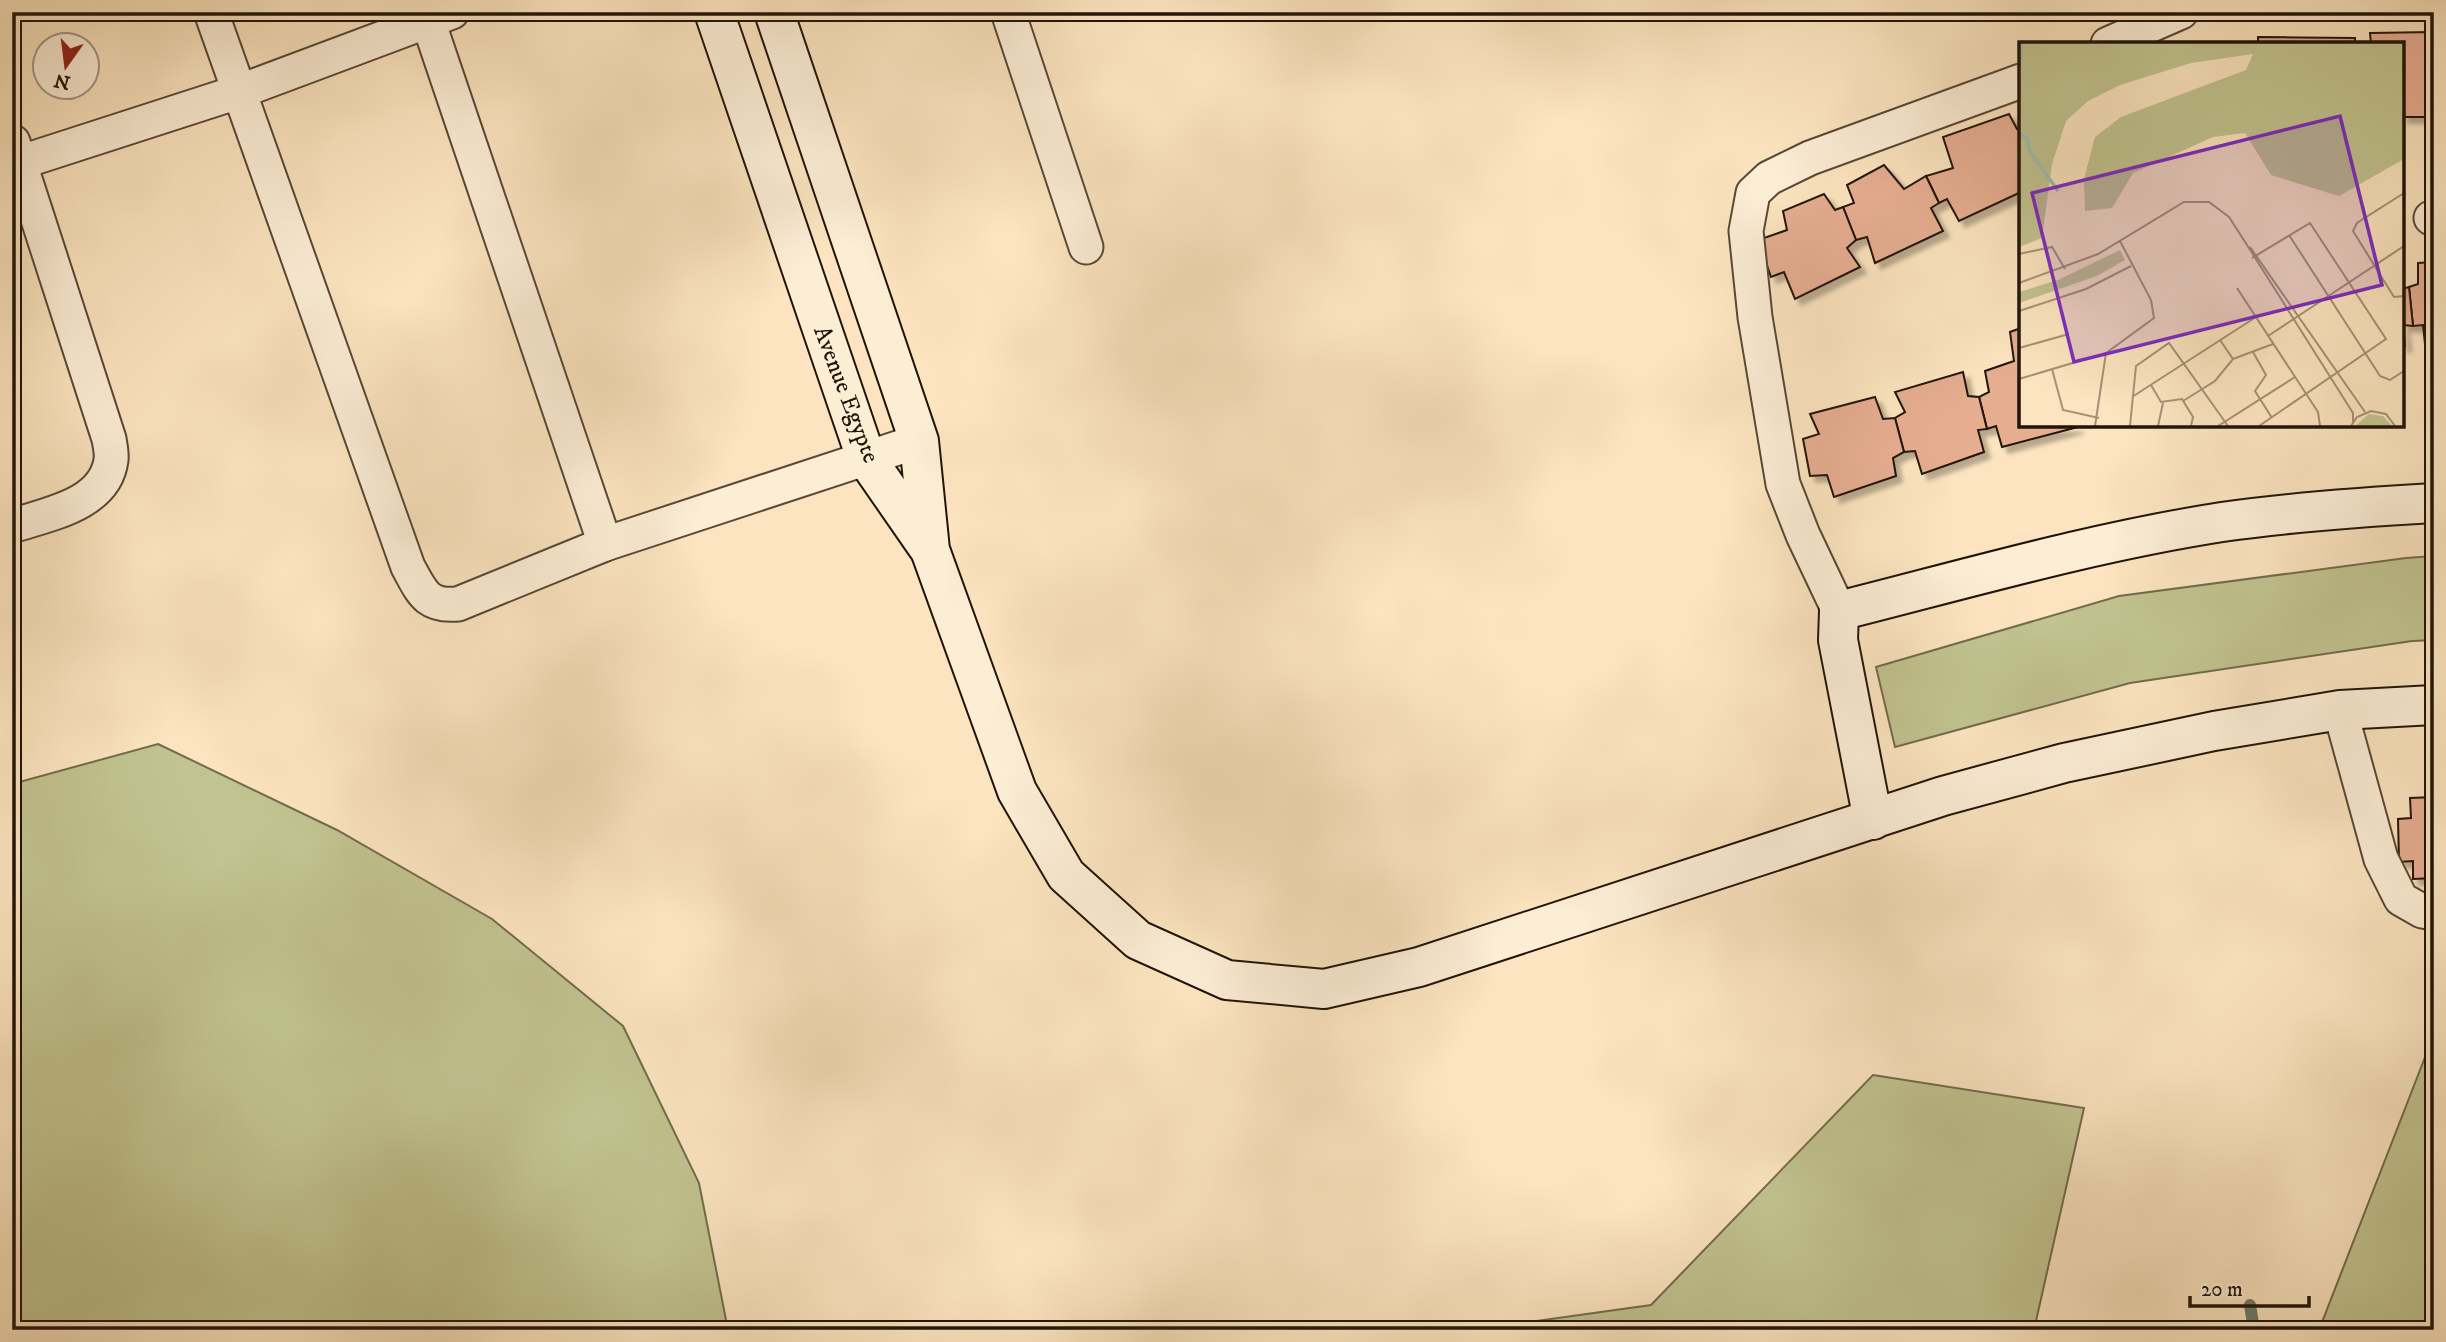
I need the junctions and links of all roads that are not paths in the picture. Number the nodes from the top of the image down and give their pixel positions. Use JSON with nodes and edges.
{"nodes":[{"id":1,"x":211,"y":12,"type":"edge"},
{"id":2,"x":714,"y":12,"type":"edge"},
{"id":3,"x":774,"y":12,"type":"edge"},
{"id":4,"x":1008,"y":12,"type":"edge"},
{"id":5,"x":2181,"y":12,"type":"edge"},
{"id":6,"x":435,"y":15,"type":"edge"},
{"id":7,"x":2113,"y":42,"type":"edge"},
{"id":8,"x":2019,"y":82,"type":"edge"},
{"id":9,"x":238,"y":92,"type":"junction"},
{"id":10,"x":15,"y":156,"type":"edge"},
{"id":11,"x":1086,"y":247,"type":"dead end"},
{"id":12,"x":919,"y":442,"type":"junction"},
{"id":13,"x":866,"y":458,"type":"junction"},
{"id":14,"x":2434,"y":503,"type":"edge"},
{"id":15,"x":12,"y":526,"type":"edge"},
{"id":16,"x":605,"y":544,"type":"junction"},
{"id":17,"x":930,"y":550,"type":"junction"},
{"id":18,"x":1839,"y":611,"type":"junction"},
{"id":19,"x":2434,"y":705,"type":"edge"},
{"id":20,"x":2340,"y":710,"type":"junction"},
{"id":21,"x":1873,"y":820,"type":"junction"},
{"id":22,"x":2434,"y":913,"type":"edge"}],
"edges":[{"from":1,"to":9,"type":"street"},
{"from":2,"to":13,"type":"street","name":"Avenue Egypte"},
{"from":3,"to":12,"type":"street","name":"Avenue Egypte"},
{"from":4,"to":11,"type":"street"},
{"from":5,"to":7,"type":"street"},
{"from":6,"to":9,"type":"street"},
{"from":6,"to":16,"type":"street"},
{"from":8,"to":18,"type":"street"},
{"from":9,"to":10,"type":"street"},
{"from":9,"to":16,"type":"street"},
{"from":10,"to":15,"type":"street"},
{"from":12,"to":13,"type":"street"},
{"from":12,"to":17,"type":"street","name":"Avenue Egypte"},
{"from":13,"to":16,"type":"street"},
{"from":13,"to":17,"type":"street","name":"Avenue Egypte"},
{"from":14,"to":18,"type":"street"},
{"from":17,"to":21,"type":"street"},
{"from":18,"to":21,"type":"street"},
{"from":19,"to":20,"type":"street"},
{"from":20,"to":21,"type":"street"},
{"from":20,"to":22,"type":"street"}]}
